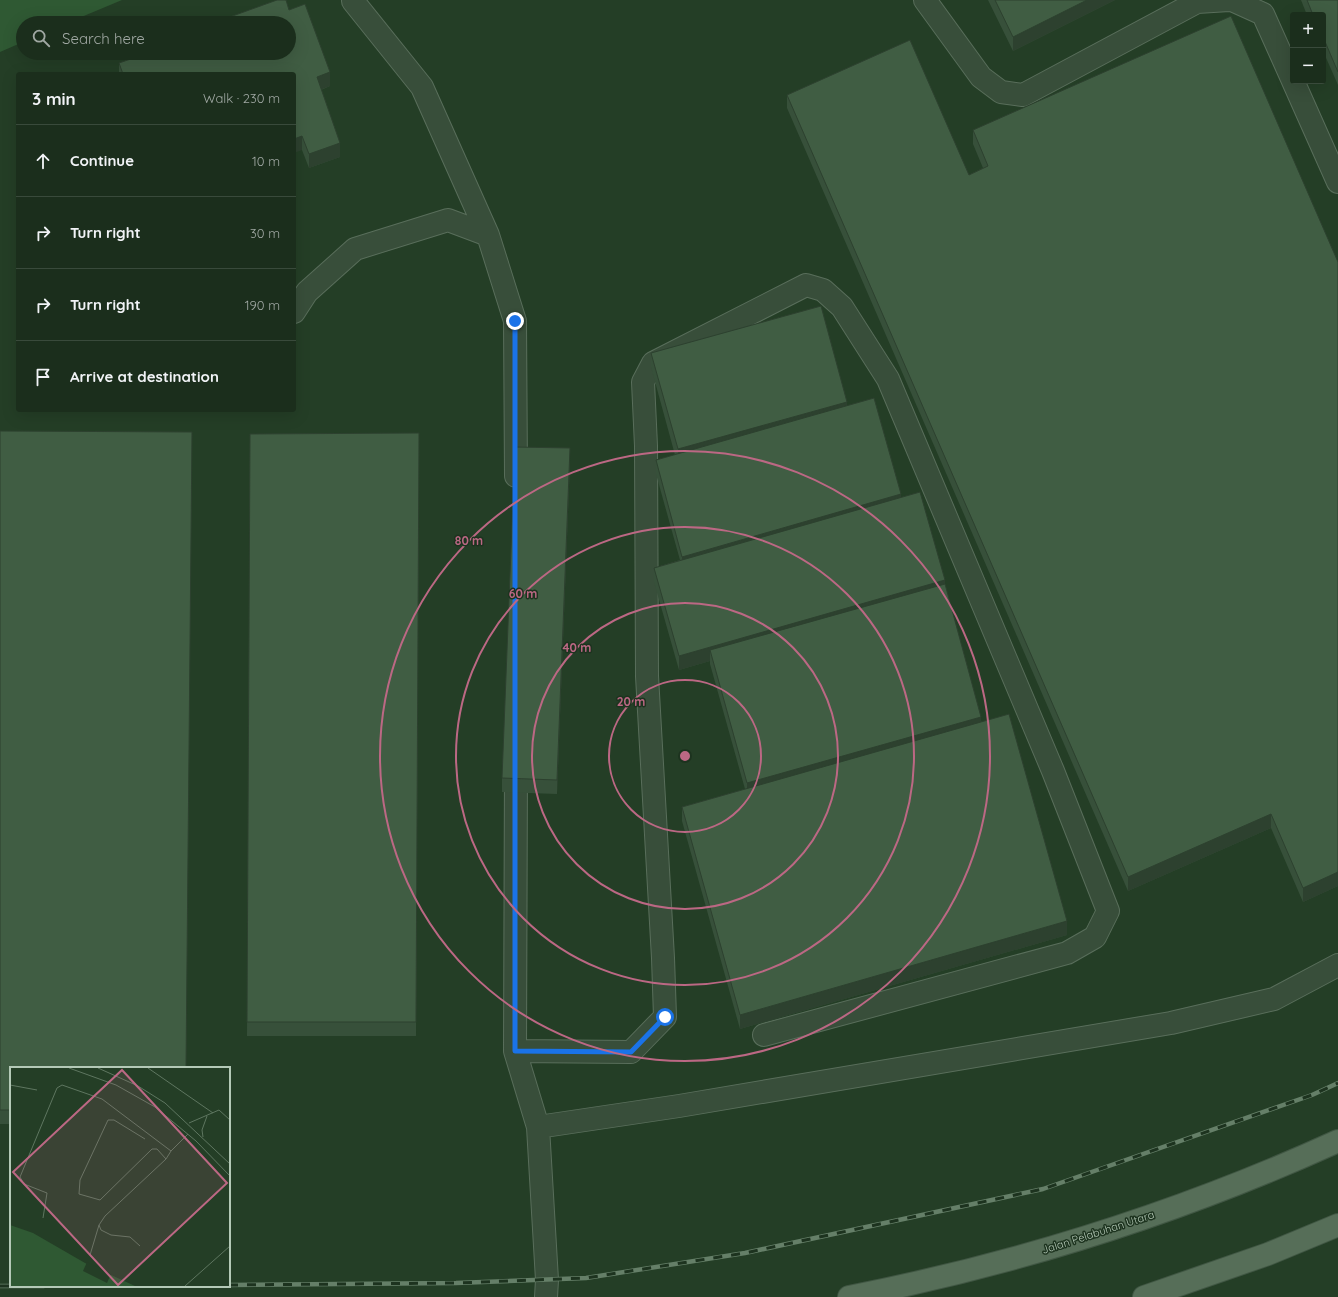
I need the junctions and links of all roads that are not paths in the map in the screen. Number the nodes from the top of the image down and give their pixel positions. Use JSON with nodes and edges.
{"nodes":[{"id":1,"x":353,"y":0,"type":"edge"},
{"id":2,"x":925,"y":0,"type":"edge"},
{"id":3,"x":1230,"y":0,"type":"edge"},
{"id":4,"x":1290,"y":74,"type":"edge"},
{"id":5,"x":1294,"y":84,"type":"edge"},
{"id":6,"x":1338,"y":182,"type":"edge"},
{"id":7,"x":488,"y":235,"type":"junction"},
{"id":8,"x":296,"y":309,"type":"edge"},
{"id":9,"x":516,"y":494,"type":"edge"},
{"id":10,"x":516,"y":741,"type":"edge"},
{"id":11,"x":1338,"y":964,"type":"edge"},
{"id":12,"x":764,"y":1035,"type":"dead end"},
{"id":13,"x":515,"y":1051,"type":"junction"},
{"id":14,"x":538,"y":1128,"type":"junction"},
{"id":15,"x":1338,"y":1141,"type":"edge"},
{"id":16,"x":1338,"y":1225,"type":"edge"},
{"id":17,"x":546,"y":1297,"type":"edge"},
{"id":18,"x":849,"y":1297,"type":"edge"},
{"id":19,"x":1144,"y":1297,"type":"edge"}],
"edges":[{"from":1,"to":7,"type":"lane"},
{"from":2,"to":3,"type":"lane"},
{"from":3,"to":4,"type":"lane"},
{"from":5,"to":6,"type":"lane"},
{"from":7,"to":8,"type":"lane"},
{"from":7,"to":9,"type":"lane"},
{"from":10,"to":13,"type":"lane"},
{"from":11,"to":14,"type":"lane"},
{"from":12,"to":13,"type":"lane"},
{"from":13,"to":14,"type":"lane"},
{"from":14,"to":17,"type":"lane"},
{"from":15,"to":18,"type":"main road","name":"Jalan Pelabuhan Utara"},
{"from":16,"to":19,"type":"main road"}]}
